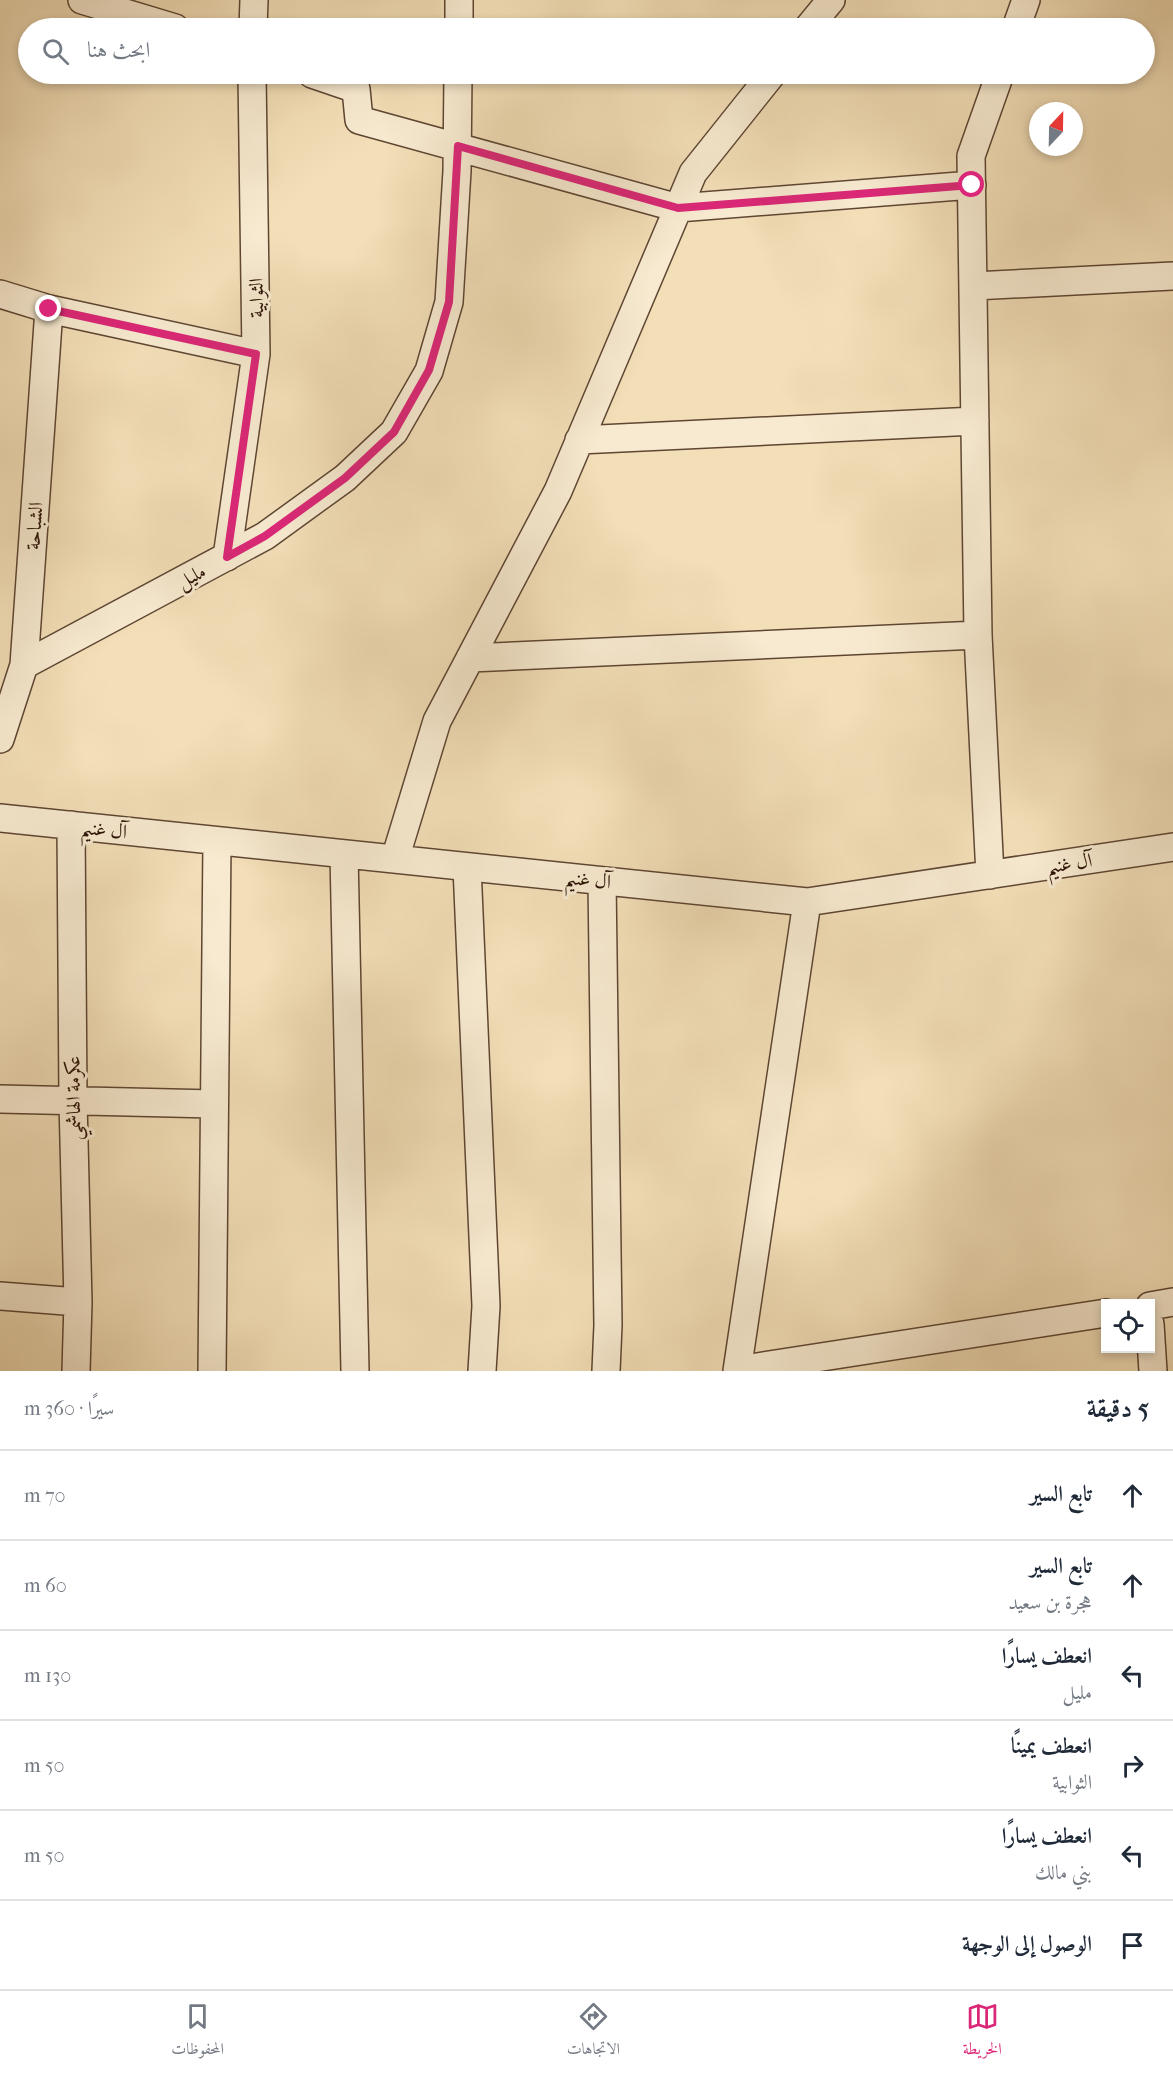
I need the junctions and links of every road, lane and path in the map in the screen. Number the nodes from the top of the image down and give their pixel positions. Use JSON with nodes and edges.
{"nodes":[{"id":1,"x":82,"y":0,"type":"edge"},
{"id":2,"x":254,"y":0,"type":"edge"},
{"id":3,"x":459,"y":0,"type":"edge"},
{"id":4,"x":831,"y":0,"type":"edge"},
{"id":5,"x":1026,"y":0,"type":"edge"},
{"id":6,"x":142,"y":18,"type":"edge"},
{"id":7,"x":253,"y":18,"type":"edge"},
{"id":8,"x":459,"y":18,"type":"edge"},
{"id":9,"x":816,"y":18,"type":"edge"},
{"id":10,"x":1020,"y":18,"type":"edge"},
{"id":11,"x":252,"y":84,"type":"edge"},
{"id":12,"x":341,"y":84,"type":"edge"},
{"id":13,"x":458,"y":84,"type":"edge"},
{"id":14,"x":764,"y":84,"type":"edge"},
{"id":15,"x":996,"y":84,"type":"edge"},
{"id":16,"x":458,"y":146,"type":"junction"},
{"id":17,"x":972,"y":185,"type":"junction"},
{"id":18,"x":678,"y":208,"type":"junction"},
{"id":19,"x":1173,"y":276,"type":"edge"},
{"id":20,"x":975,"y":286,"type":"junction"},
{"id":21,"x":0,"y":294,"type":"edge"},
{"id":22,"x":49,"y":309,"type":"junction"},
{"id":23,"x":256,"y":354,"type":"junction"},
{"id":24,"x":975,"y":421,"type":"junction"},
{"id":25,"x":579,"y":441,"type":"junction"},
{"id":26,"x":227,"y":557,"type":"junction"},
{"id":27,"x":978,"y":634,"type":"junction"},
{"id":28,"x":470,"y":658,"type":"junction"},
{"id":29,"x":24,"y":665,"type":"junction"},
{"id":30,"x":0,"y":739,"type":"edge"},
{"id":31,"x":0,"y":818,"type":"edge"},
{"id":32,"x":71,"y":825,"type":"junction"},
{"id":33,"x":217,"y":841,"type":"junction"},
{"id":34,"x":1173,"y":847,"type":"edge"},
{"id":35,"x":344,"y":854,"type":"junction"},
{"id":36,"x":395,"y":859,"type":"junction"},
{"id":37,"x":466,"y":867,"type":"junction"},
{"id":38,"x":990,"y":874,"type":"junction"},
{"id":39,"x":602,"y":881,"type":"junction"},
{"id":40,"x":807,"y":902,"type":"junction"},
{"id":41,"x":0,"y":1098,"type":"edge"},
{"id":42,"x":73,"y":1101,"type":"junction"},
{"id":43,"x":214,"y":1104,"type":"junction"},
{"id":44,"x":0,"y":1296,"type":"edge"},
{"id":45,"x":78,"y":1302,"type":"junction"},
{"id":46,"x":1173,"y":1302,"type":"edge"},
{"id":47,"x":1155,"y":1305,"type":"edge"},
{"id":48,"x":1101,"y":1314,"type":"edge"},
{"id":49,"x":1152,"y":1353,"type":"edge"},
{"id":50,"x":738,"y":1370,"type":"edge"},
{"id":51,"x":76,"y":1371,"type":"edge"},
{"id":52,"x":212,"y":1371,"type":"edge"},
{"id":53,"x":355,"y":1371,"type":"edge"},
{"id":54,"x":482,"y":1371,"type":"edge"},
{"id":55,"x":606,"y":1371,"type":"edge"},
{"id":56,"x":1153,"y":1371,"type":"edge"}],
"edges":[{"from":1,"to":6,"type":"street"},
{"from":2,"to":7,"type":"street"},
{"from":3,"to":8,"type":"street"},
{"from":4,"to":9,"type":"street"},
{"from":5,"to":10,"type":"street"},
{"from":11,"to":23,"type":"street","name":"الثوابية"},
{"from":12,"to":16,"type":"street"},
{"from":13,"to":16,"type":"street","name":"مليل"},
{"from":14,"to":18,"type":"street"},
{"from":15,"to":17,"type":"street"},
{"from":16,"to":18,"type":"street"},
{"from":16,"to":26,"type":"street","name":"مليل"},
{"from":17,"to":18,"type":"street"},
{"from":17,"to":20,"type":"street"},
{"from":18,"to":25,"type":"street"},
{"from":19,"to":20,"type":"street"},
{"from":20,"to":24,"type":"street"},
{"from":21,"to":22,"type":"street"},
{"from":22,"to":23,"type":"street"},
{"from":22,"to":29,"type":"street","name":"الشباحة"},
{"from":23,"to":26,"type":"street","name":"الثوابية"},
{"from":24,"to":25,"type":"street"},
{"from":24,"to":27,"type":"street"},
{"from":25,"to":28,"type":"street"},
{"from":26,"to":29,"type":"street","name":"مليل"},
{"from":27,"to":28,"type":"street"},
{"from":27,"to":38,"type":"street"},
{"from":28,"to":36,"type":"street"},
{"from":29,"to":30,"type":"street","name":"الشباحة"},
{"from":31,"to":32,"type":"street","name":"آل غنيم"},
{"from":32,"to":33,"type":"street","name":"آل غنيم"},
{"from":32,"to":42,"type":"street","name":"عكرمة الهاشمي"},
{"from":33,"to":35,"type":"street","name":"آل غنيم"},
{"from":33,"to":43,"type":"street"},
{"from":34,"to":38,"type":"street","name":"آل غنيم"},
{"from":35,"to":36,"type":"street","name":"آل غنيم"},
{"from":35,"to":53,"type":"street"},
{"from":36,"to":37,"type":"street","name":"آل غنيم"},
{"from":37,"to":39,"type":"street","name":"آل غنيم"},
{"from":37,"to":54,"type":"street"},
{"from":38,"to":40,"type":"street","name":"آل غنيم"},
{"from":39,"to":40,"type":"street","name":"آل غنيم"},
{"from":39,"to":55,"type":"street"},
{"from":40,"to":50,"type":"street"},
{"from":41,"to":42,"type":"street"},
{"from":42,"to":43,"type":"street"},
{"from":42,"to":45,"type":"street","name":"عكرمة الهاشمي"},
{"from":43,"to":52,"type":"street"},
{"from":44,"to":45,"type":"street"},
{"from":45,"to":51,"type":"street","name":"عكرمة الهاشمي"},
{"from":46,"to":47,"type":"street"},
{"from":48,"to":50,"type":"street"},
{"from":49,"to":56,"type":"street"}]}
